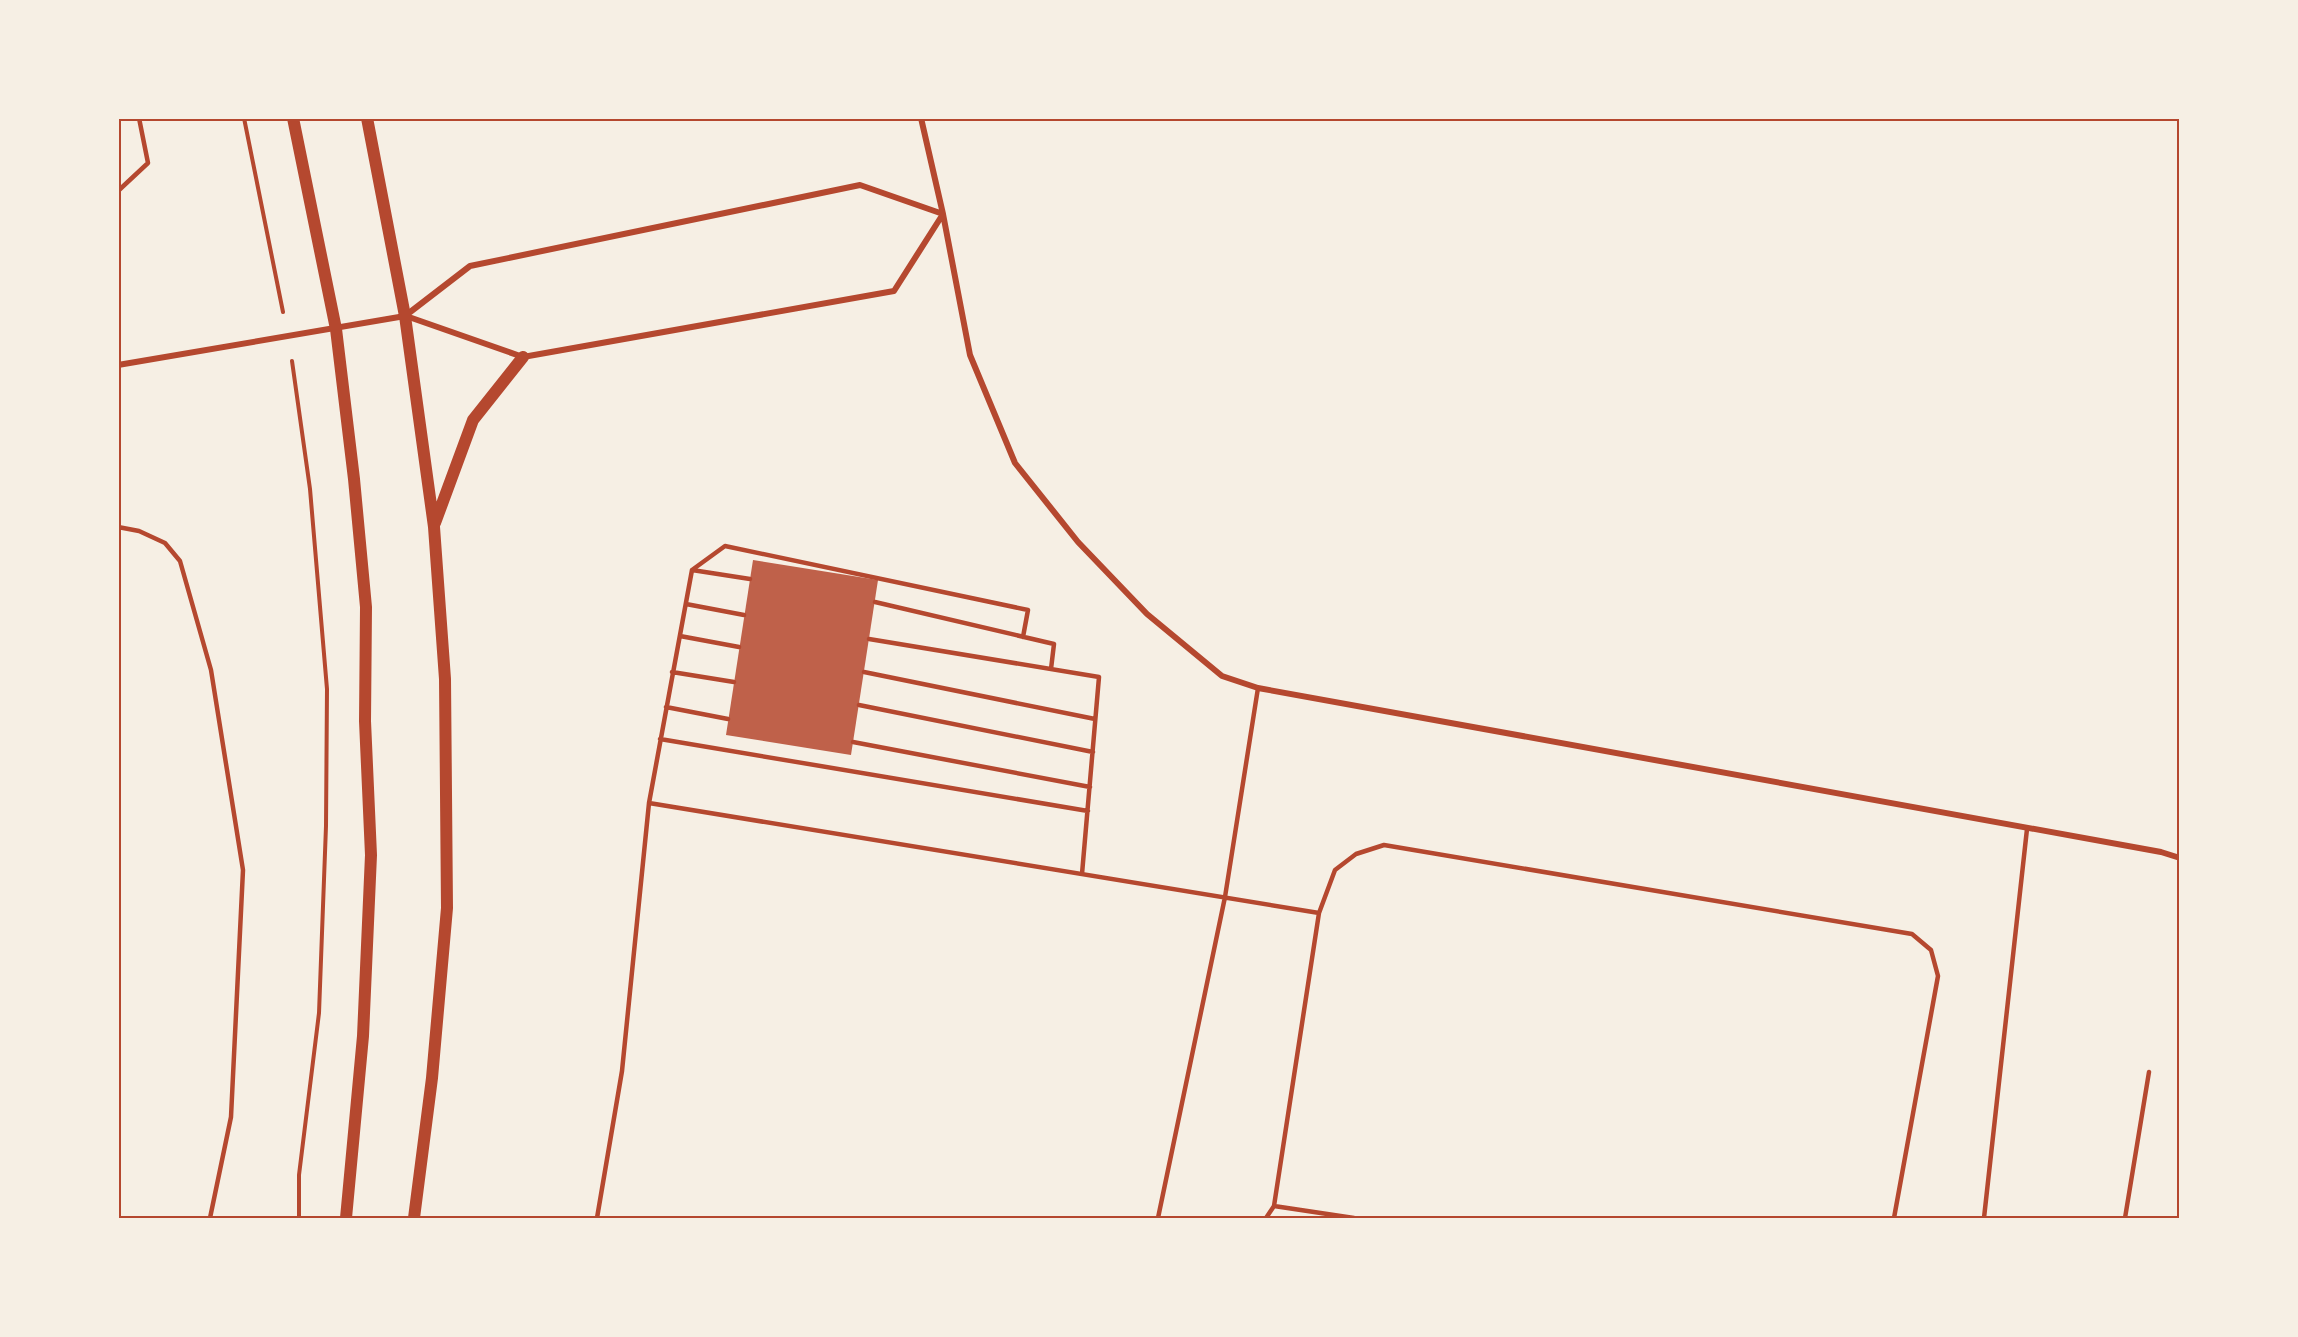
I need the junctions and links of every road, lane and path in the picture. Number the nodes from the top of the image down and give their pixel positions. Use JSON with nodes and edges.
{"nodes":[{"id":1,"x":139,"y":118,"type":"edge"},
{"id":2,"x":244,"y":118,"type":"edge"},
{"id":3,"x":293,"y":118,"type":"edge"},
{"id":4,"x":367,"y":118,"type":"edge"},
{"id":5,"x":921,"y":118,"type":"edge"},
{"id":6,"x":118,"y":191,"type":"edge"},
{"id":7,"x":943,"y":214,"type":"junction"},
{"id":8,"x":405,"y":316,"type":"junction"},
{"id":9,"x":336,"y":328,"type":"junction"},
{"id":10,"x":288,"y":336,"type":"junction"},
{"id":11,"x":523,"y":357,"type":"junction"},
{"id":12,"x":118,"y":365,"type":"edge"},
{"id":13,"x":118,"y":527,"type":"edge"},
{"id":14,"x":434,"y":527,"type":"junction"},
{"id":15,"x":692,"y":570,"type":"junction"},
{"id":16,"x":750,"y":579,"type":"dead end"},
{"id":17,"x":875,"y":602,"type":"dead end"},
{"id":18,"x":686,"y":604,"type":"junction"},
{"id":19,"x":744,"y":615,"type":"dead end"},
{"id":20,"x":680,"y":636,"type":"junction"},
{"id":21,"x":1023,"y":637,"type":"junction"},
{"id":22,"x":869,"y":639,"type":"dead end"},
{"id":23,"x":739,"y":647,"type":"dead end"},
{"id":24,"x":1051,"y":669,"type":"junction"},
{"id":25,"x":672,"y":672,"type":"junction"},
{"id":26,"x":864,"y":672,"type":"dead end"},
{"id":27,"x":734,"y":682,"type":"dead end"},
{"id":28,"x":1258,"y":688,"type":"junction"},
{"id":29,"x":859,"y":705,"type":"dead end"},
{"id":30,"x":666,"y":707,"type":"junction"},
{"id":31,"x":728,"y":719,"type":"dead end"},
{"id":32,"x":1095,"y":719,"type":"junction"},
{"id":33,"x":660,"y":739,"type":"junction"},
{"id":34,"x":853,"y":742,"type":"dead end"},
{"id":35,"x":1093,"y":752,"type":"junction"},
{"id":36,"x":1090,"y":787,"type":"junction"},
{"id":37,"x":649,"y":803,"type":"junction"},
{"id":38,"x":1088,"y":811,"type":"junction"},
{"id":39,"x":2027,"y":829,"type":"junction"},
{"id":40,"x":2180,"y":858,"type":"edge"},
{"id":41,"x":1082,"y":874,"type":"junction"},
{"id":42,"x":1225,"y":897,"type":"junction"},
{"id":43,"x":1319,"y":913,"type":"junction"},
{"id":44,"x":2149,"y":1072,"type":"dead end"},
{"id":45,"x":1274,"y":1206,"type":"junction"},
{"id":46,"x":210,"y":1218,"type":"edge"},
{"id":47,"x":299,"y":1218,"type":"edge"},
{"id":48,"x":346,"y":1218,"type":"edge"},
{"id":49,"x":414,"y":1218,"type":"edge"},
{"id":50,"x":597,"y":1218,"type":"edge"},
{"id":51,"x":1158,"y":1218,"type":"edge"},
{"id":52,"x":1266,"y":1218,"type":"edge"},
{"id":53,"x":1354,"y":1218,"type":"edge"},
{"id":54,"x":1894,"y":1218,"type":"edge"},
{"id":55,"x":1984,"y":1218,"type":"edge"},
{"id":56,"x":2125,"y":1218,"type":"edge"}],
"edges":[{"from":1,"to":6,"type":"lane"},
{"from":2,"to":10,"type":"path"},
{"from":3,"to":9,"type":"main road"},
{"from":4,"to":8,"type":"main road"},
{"from":5,"to":7,"type":"street"},
{"from":7,"to":8,"type":"street"},
{"from":7,"to":11,"type":"street"},
{"from":7,"to":28,"type":"street"},
{"from":8,"to":9,"type":"street"},
{"from":8,"to":11,"type":"street"},
{"from":8,"to":14,"type":"main road"},
{"from":9,"to":10,"type":"street"},
{"from":9,"to":48,"type":"main road"},
{"from":10,"to":12,"type":"street"},
{"from":10,"to":47,"type":"path"},
{"from":11,"to":14,"type":"main road"},
{"from":13,"to":46,"type":"lane"},
{"from":14,"to":49,"type":"main road"},
{"from":15,"to":16,"type":"lane"},
{"from":15,"to":18,"type":"lane"},
{"from":15,"to":21,"type":"lane"},
{"from":17,"to":21,"type":"lane"},
{"from":18,"to":19,"type":"lane"},
{"from":18,"to":20,"type":"lane"},
{"from":20,"to":23,"type":"lane"},
{"from":20,"to":25,"type":"lane"},
{"from":21,"to":24,"type":"lane"},
{"from":22,"to":24,"type":"lane"},
{"from":24,"to":32,"type":"lane"},
{"from":25,"to":27,"type":"lane"},
{"from":25,"to":30,"type":"lane"},
{"from":26,"to":32,"type":"lane"},
{"from":28,"to":39,"type":"street"},
{"from":28,"to":42,"type":"lane"},
{"from":29,"to":35,"type":"lane"},
{"from":30,"to":31,"type":"lane"},
{"from":30,"to":33,"type":"lane"},
{"from":32,"to":35,"type":"lane"},
{"from":33,"to":37,"type":"lane"},
{"from":33,"to":38,"type":"lane"},
{"from":34,"to":36,"type":"lane"},
{"from":35,"to":36,"type":"lane"},
{"from":36,"to":38,"type":"lane"},
{"from":37,"to":41,"type":"lane"},
{"from":37,"to":50,"type":"lane"},
{"from":38,"to":41,"type":"lane"},
{"from":39,"to":40,"type":"street"},
{"from":39,"to":55,"type":"lane"},
{"from":41,"to":42,"type":"lane"},
{"from":42,"to":43,"type":"lane"},
{"from":42,"to":51,"type":"lane"},
{"from":43,"to":45,"type":"lane"},
{"from":43,"to":54,"type":"lane"},
{"from":44,"to":56,"type":"lane"},
{"from":45,"to":52,"type":"lane"},
{"from":45,"to":53,"type":"lane"}]}
